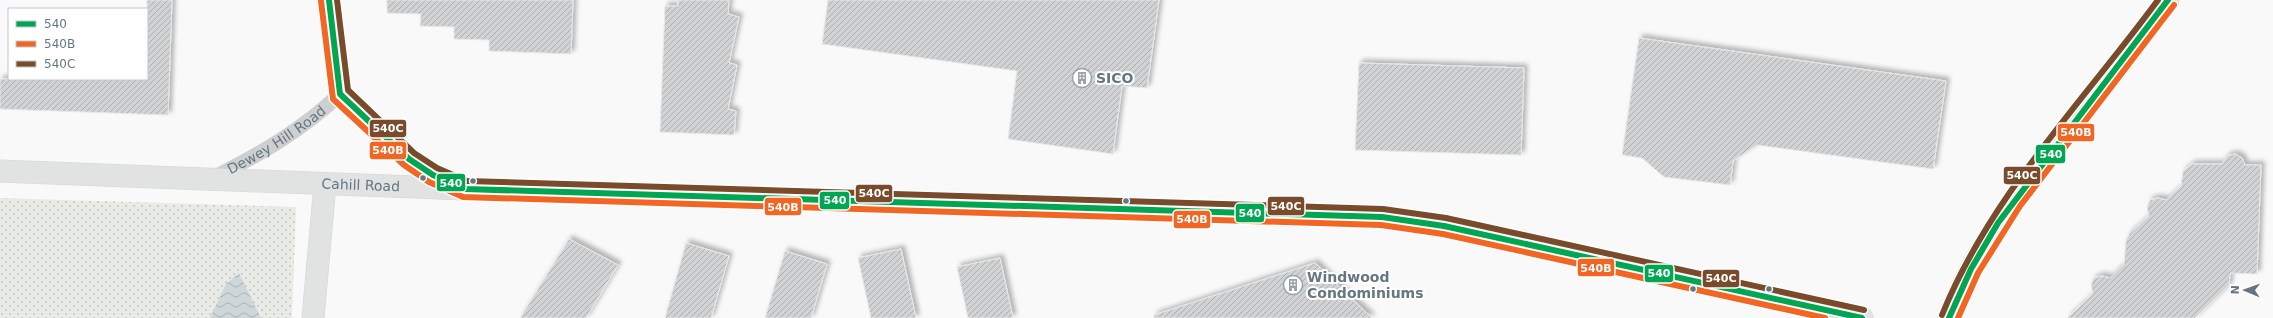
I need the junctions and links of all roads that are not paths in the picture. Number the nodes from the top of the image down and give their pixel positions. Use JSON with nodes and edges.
{"nodes":[{"id":1,"x":330,"y":0,"type":"edge"},
{"id":2,"x":2168,"y":0,"type":"edge"},
{"id":3,"x":340,"y":94,"type":"junction"},
{"id":4,"x":0,"y":171,"type":"edge"},
{"id":5,"x":209,"y":180,"type":"junction"},
{"id":6,"x":325,"y":184,"type":"junction"},
{"id":7,"x":465,"y":189,"type":"junction"},
{"id":8,"x":313,"y":318,"type":"edge"},
{"id":9,"x":1862,"y":318,"type":"edge"},
{"id":10,"x":1949,"y":318,"type":"edge"}],
"edges":[{"from":1,"to":3,"type":"street","name":"Dewey Hill Road"},
{"from":2,"to":10,"type":"street"},
{"from":3,"to":5,"type":"street","name":"Dewey Hill Road"},
{"from":3,"to":7,"type":"street","name":"Dewey Hill Road"},
{"from":4,"to":5,"type":"street","name":"Cahill Road"},
{"from":5,"to":6,"type":"street","name":"Cahill Road"},
{"from":6,"to":7,"type":"street","name":"Cahill Road"},
{"from":6,"to":8,"type":"street"},
{"from":7,"to":9,"type":"street","name":"Cahill Road"}]}
